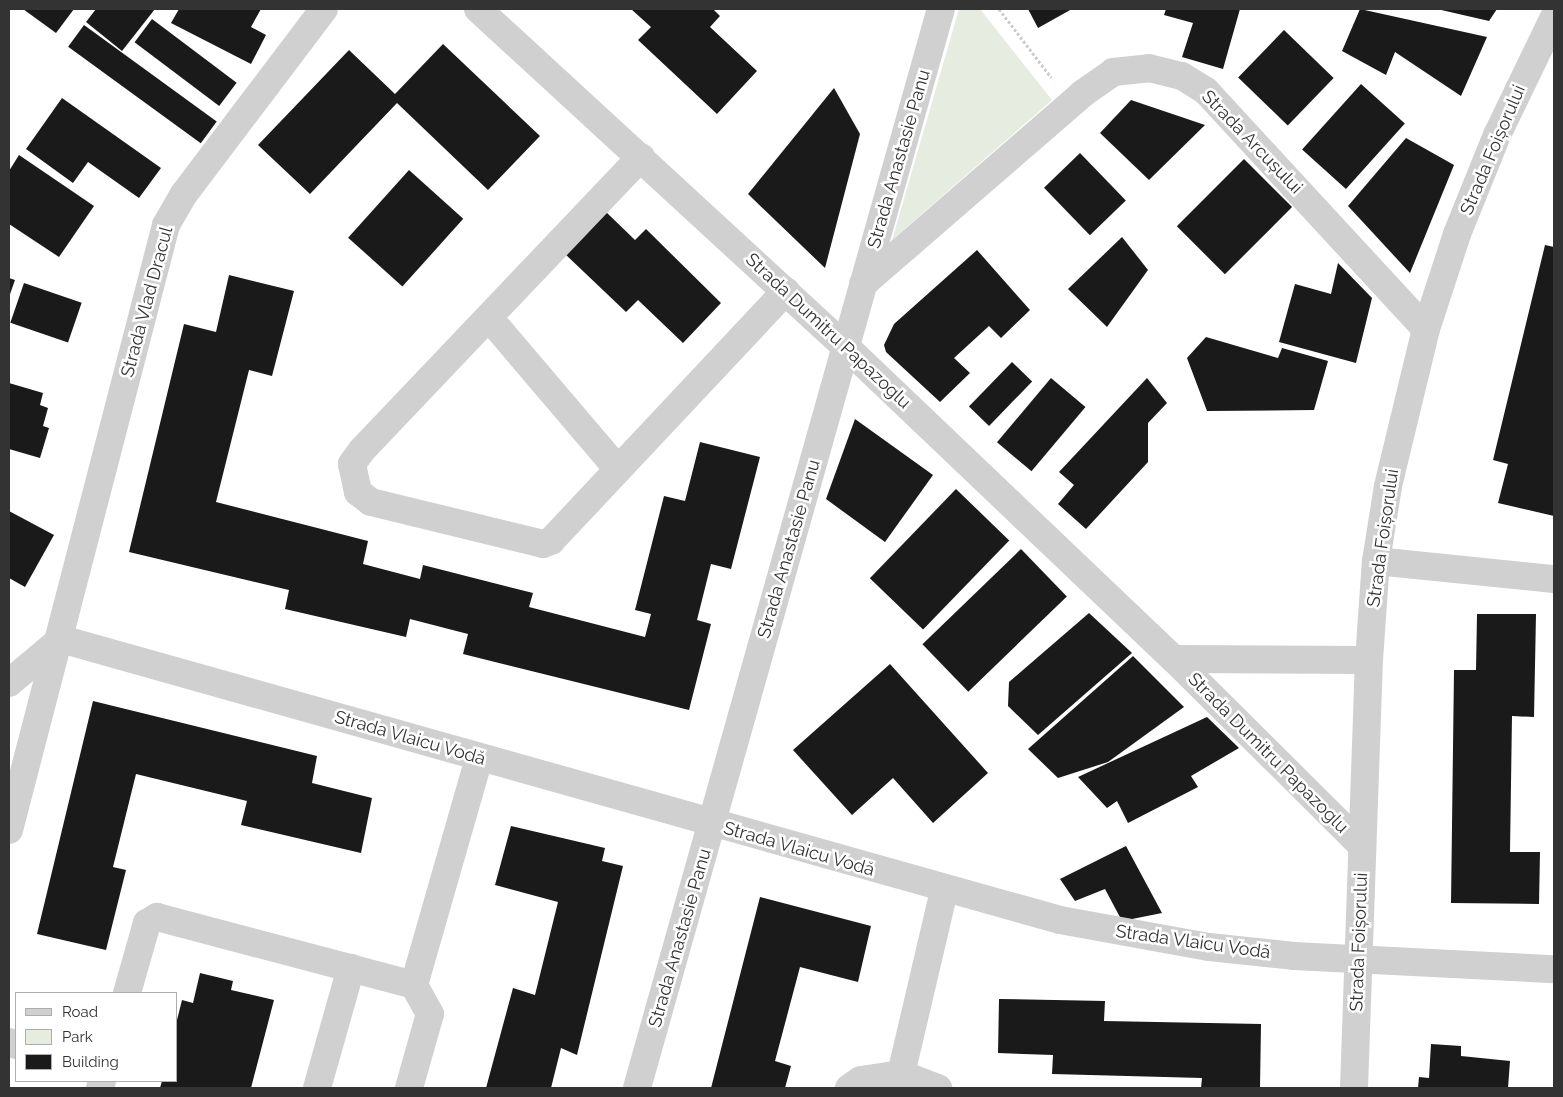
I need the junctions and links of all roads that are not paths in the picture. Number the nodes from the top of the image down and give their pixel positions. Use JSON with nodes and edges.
{"nodes":[{"id":1,"x":324,"y":9,"type":"edge"},
{"id":2,"x":478,"y":9,"type":"edge"},
{"id":3,"x":941,"y":9,"type":"edge"},
{"id":4,"x":1554,"y":17,"type":"edge"},
{"id":5,"x":641,"y":157,"type":"junction"},
{"id":6,"x":864,"y":284,"type":"junction"},
{"id":7,"x":786,"y":291,"type":"junction"},
{"id":8,"x":490,"y":319,"type":"junction"},
{"id":9,"x":1426,"y":329,"type":"junction"},
{"id":10,"x":846,"y":347,"type":"junction"},
{"id":11,"x":617,"y":468,"type":"junction"},
{"id":12,"x":1376,"y":560,"type":"junction"},
{"id":13,"x":1554,"y":578,"type":"edge"},
{"id":14,"x":61,"y":639,"type":"junction"},
{"id":15,"x":1174,"y":659,"type":"junction"},
{"id":16,"x":1369,"y":660,"type":"junction"},
{"id":17,"x":9,"y":683,"type":"edge"},
{"id":18,"x":479,"y":758,"type":"junction"},
{"id":19,"x":712,"y":823,"type":"junction"},
{"id":20,"x":9,"y":830,"type":"edge"},
{"id":21,"x":1362,"y":846,"type":"junction"},
{"id":22,"x":944,"y":890,"type":"junction"},
{"id":23,"x":1359,"y":959,"type":"junction"},
{"id":24,"x":352,"y":968,"type":"junction"},
{"id":25,"x":1554,"y":969,"type":"edge"},
{"id":26,"x":414,"y":985,"type":"junction"},
{"id":27,"x":126,"y":992,"type":"edge"},
{"id":28,"x":901,"y":1074,"type":"junction"},
{"id":29,"x":317,"y":1088,"type":"edge"},
{"id":30,"x":408,"y":1088,"type":"edge"},
{"id":31,"x":637,"y":1088,"type":"edge"},
{"id":32,"x":848,"y":1088,"type":"edge"},
{"id":33,"x":938,"y":1088,"type":"edge"},
{"id":34,"x":1354,"y":1088,"type":"edge"}],
"edges":[{"from":1,"to":14,"type":"street","name":"Strada Vlad Dracul"},
{"from":2,"to":5,"type":"street","name":"Strada Dumitru Papazoglu"},
{"from":3,"to":6,"type":"street","name":"Strada Anastasie Panu"},
{"from":4,"to":9,"type":"street","name":"Strada Foișorului"},
{"from":5,"to":7,"type":"street","name":"Strada Dumitru Papazoglu"},
{"from":5,"to":8,"type":"street"},
{"from":6,"to":9,"type":"street","name":"Strada Arcușului"},
{"from":6,"to":10,"type":"street","name":"Strada Anastasie Panu"},
{"from":7,"to":10,"type":"street","name":"Strada Dumitru Papazoglu"},
{"from":7,"to":11,"type":"street"},
{"from":8,"to":11,"type":"street"},
{"from":8,"to":11,"type":"street"},
{"from":9,"to":12,"type":"street","name":"Strada Foișorului"},
{"from":10,"to":15,"type":"street","name":"Strada Dumitru Papazoglu"},
{"from":10,"to":19,"type":"street","name":"Strada Anastasie Panu"},
{"from":12,"to":13,"type":"street"},
{"from":12,"to":16,"type":"street","name":"Strada Foișorului"},
{"from":14,"to":17,"type":"street"},
{"from":14,"to":18,"type":"street","name":"Strada Vlaicu Vodă"},
{"from":14,"to":20,"type":"street","name":"Strada Vlad Dracul"},
{"from":15,"to":16,"type":"street","name":"Strada Dumitru Papazoglu"},
{"from":15,"to":21,"type":"street","name":"Strada Dumitru Papazoglu"},
{"from":16,"to":21,"type":"street","name":"Strada Foișorului"},
{"from":18,"to":19,"type":"street","name":"Strada Vlaicu Vodă"},
{"from":18,"to":26,"type":"street"},
{"from":19,"to":22,"type":"street","name":"Strada Vlaicu Vodă"},
{"from":19,"to":31,"type":"street","name":"Strada Anastasie Panu"},
{"from":21,"to":23,"type":"street","name":"Strada Foișorului"},
{"from":22,"to":23,"type":"street","name":"Strada Vlaicu Vodă"},
{"from":22,"to":28,"type":"street"},
{"from":23,"to":25,"type":"street","name":"Strada Vlaicu Vodă"},
{"from":23,"to":34,"type":"street","name":"Strada Foișorului"},
{"from":24,"to":26,"type":"street"},
{"from":24,"to":27,"type":"street"},
{"from":24,"to":29,"type":"street"},
{"from":26,"to":30,"type":"street"},
{"from":28,"to":32,"type":"street"},
{"from":28,"to":33,"type":"street"}]}
